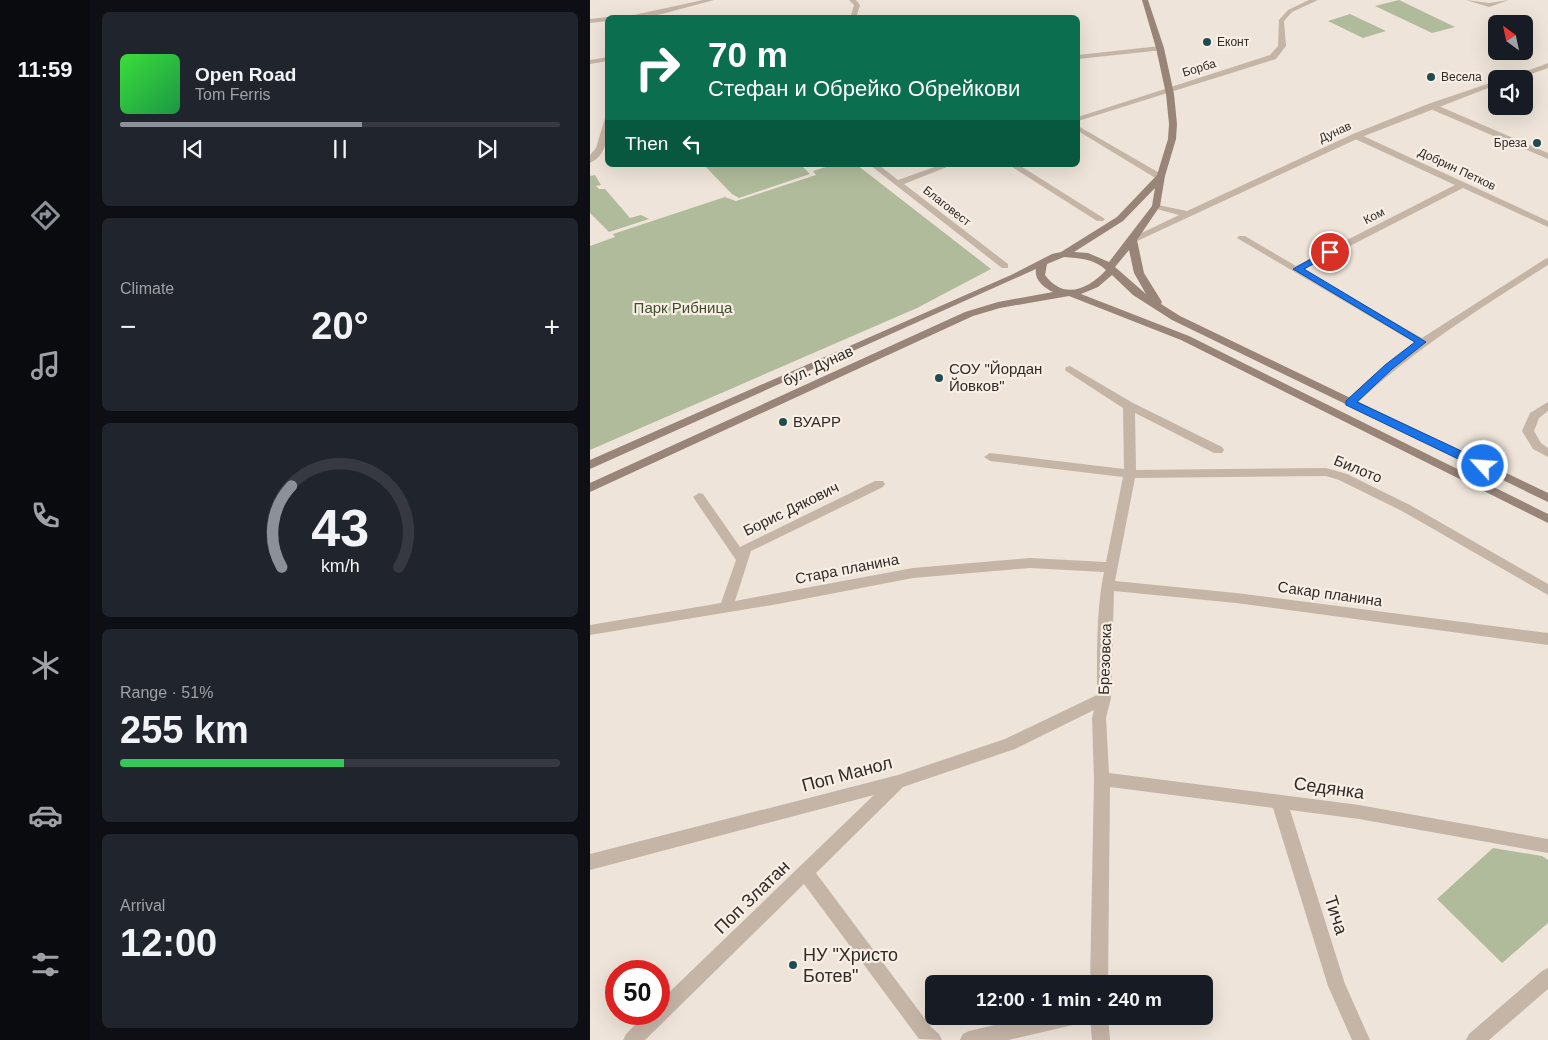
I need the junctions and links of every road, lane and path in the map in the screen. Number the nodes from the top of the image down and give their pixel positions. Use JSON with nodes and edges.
{"nodes":[{"id":1,"x":712,"y":0,"type":"edge"},
{"id":2,"x":852,"y":0,"type":"edge"},
{"id":3,"x":1145,"y":0,"type":"edge"},
{"id":4,"x":1315,"y":0,"type":"edge"},
{"id":5,"x":1469,"y":0,"type":"edge"},
{"id":6,"x":1506,"y":0,"type":"edge"},
{"id":7,"x":642,"y":15,"type":"edge"},
{"id":8,"x":854,"y":15,"type":"edge"},
{"id":9,"x":605,"y":19,"type":"edge"},
{"id":10,"x":590,"y":21,"type":"edge"},
{"id":11,"x":1160,"y":48,"type":"junction"},
{"id":12,"x":1080,"y":57,"type":"edge"},
{"id":13,"x":605,"y":60,"type":"edge"},
{"id":14,"x":590,"y":62,"type":"edge"},
{"id":15,"x":1547,"y":66,"type":"edge"},
{"id":16,"x":1533,"y":71,"type":"edge"},
{"id":17,"x":1488,"y":86,"type":"edge"},
{"id":18,"x":1168,"y":89,"type":"junction"},
{"id":19,"x":1431,"y":106,"type":"junction"},
{"id":20,"x":1080,"y":118,"type":"edge"},
{"id":21,"x":1080,"y":129,"type":"edge"},
{"id":22,"x":605,"y":131,"type":"edge"},
{"id":23,"x":1356,"y":136,"type":"junction"},
{"id":24,"x":1548,"y":156,"type":"edge"},
{"id":25,"x":590,"y":160,"type":"edge"},
{"id":26,"x":877,"y":167,"type":"edge"},
{"id":27,"x":942,"y":167,"type":"edge"},
{"id":28,"x":1017,"y":167,"type":"edge"},
{"id":29,"x":1160,"y":176,"type":"junction"},
{"id":30,"x":897,"y":183,"type":"junction"},
{"id":31,"x":1462,"y":185,"type":"junction"},
{"id":32,"x":1156,"y":206,"type":"junction"},
{"id":33,"x":1189,"y":214,"type":"junction"},
{"id":34,"x":1100,"y":219,"type":"dead end"},
{"id":35,"x":1548,"y":224,"type":"edge"},
{"id":36,"x":1242,"y":238,"type":"dead end"},
{"id":37,"x":1132,"y":240,"type":"junction"},
{"id":38,"x":1064,"y":254,"type":"junction"},
{"id":39,"x":1548,"y":261,"type":"edge"},
{"id":40,"x":1042,"y":264,"type":"junction"},
{"id":41,"x":1005,"y":266,"type":"dead end"},
{"id":42,"x":1111,"y":269,"type":"junction"},
{"id":43,"x":1297,"y":269,"type":"junction"},
{"id":44,"x":1070,"y":294,"type":"junction"},
{"id":45,"x":1167,"y":313,"type":"junction"},
{"id":46,"x":1421,"y":342,"type":"junction"},
{"id":47,"x":1070,"y":369,"type":"dead end"},
{"id":48,"x":1350,"y":403,"type":"junction"},
{"id":49,"x":1129,"y":406,"type":"junction"},
{"id":50,"x":1548,"y":406,"type":"edge"},
{"id":51,"x":1218,"y":450,"type":"dead end"},
{"id":52,"x":1548,"y":453,"type":"edge"},
{"id":53,"x":990,"y":457,"type":"dead end"},
{"id":54,"x":590,"y":465,"type":"edge"},
{"id":55,"x":1130,"y":474,"type":"junction"},
{"id":56,"x":879,"y":484,"type":"dead end"},
{"id":57,"x":590,"y":488,"type":"edge"},
{"id":58,"x":699,"y":496,"type":"dead end"},
{"id":59,"x":1548,"y":498,"type":"edge"},
{"id":60,"x":1548,"y":519,"type":"edge"},
{"id":61,"x":742,"y":559,"type":"junction"},
{"id":62,"x":1111,"y":567,"type":"junction"},
{"id":63,"x":1108,"y":585,"type":"junction"},
{"id":64,"x":1548,"y":590,"type":"edge"},
{"id":65,"x":726,"y":608,"type":"junction"},
{"id":66,"x":590,"y":630,"type":"edge"},
{"id":67,"x":1548,"y":639,"type":"edge"},
{"id":68,"x":1104,"y":698,"type":"junction"},
{"id":69,"x":1102,"y":779,"type":"junction"},
{"id":70,"x":898,"y":782,"type":"junction"},
{"id":71,"x":1279,"y":801,"type":"junction"},
{"id":72,"x":1548,"y":846,"type":"edge"},
{"id":73,"x":590,"y":862,"type":"edge"},
{"id":74,"x":806,"y":872,"type":"junction"},
{"id":75,"x":1099,"y":975,"type":"edge"},
{"id":76,"x":1548,"y":977,"type":"edge"},
{"id":77,"x":1034,"y":1025,"type":"edge"},
{"id":78,"x":1100,"y":1025,"type":"edge"},
{"id":79,"x":632,"y":1040,"type":"edge"},
{"id":80,"x":933,"y":1040,"type":"edge"},
{"id":81,"x":969,"y":1040,"type":"edge"},
{"id":82,"x":1101,"y":1040,"type":"edge"},
{"id":83,"x":1360,"y":1040,"type":"edge"},
{"id":84,"x":1475,"y":1040,"type":"edge"}],
"edges":[{"from":1,"to":7,"type":"street"},
{"from":2,"to":8,"type":"street"},
{"from":3,"to":11,"type":"main road"},
{"from":4,"to":18,"type":"street","name":"Борба"},
{"from":5,"to":6,"type":"street"},
{"from":9,"to":10,"type":"street"},
{"from":11,"to":12,"type":"street"},
{"from":11,"to":18,"type":"main road"},
{"from":13,"to":14,"type":"street"},
{"from":15,"to":16,"type":"street"},
{"from":17,"to":19,"type":"street","name":"Дунав"},
{"from":18,"to":20,"type":"street","name":"Борба"},
{"from":18,"to":29,"type":"main road"},
{"from":19,"to":23,"type":"street","name":"Дунав"},
{"from":19,"to":24,"type":"street"},
{"from":21,"to":29,"type":"street"},
{"from":22,"to":25,"type":"street"},
{"from":23,"to":31,"type":"street","name":"Добрин Петков"},
{"from":23,"to":33,"type":"street","name":"Дунав"},
{"from":26,"to":30,"type":"street","name":"Благовест"},
{"from":27,"to":30,"type":"street"},
{"from":28,"to":34,"type":"street"},
{"from":29,"to":32,"type":"main road"},
{"from":29,"to":38,"type":"main road","name":"бул. Дунав"},
{"from":30,"to":41,"type":"street","name":"Благовест"},
{"from":31,"to":35,"type":"street","name":"Добрин Петков"},
{"from":31,"to":43,"type":"street","name":"Ком"},
{"from":32,"to":33,"type":"street"},
{"from":32,"to":37,"type":"main road","name":"бул. Дунав"},
{"from":33,"to":37,"type":"street","name":"Дунав"},
{"from":36,"to":43,"type":"street"},
{"from":37,"to":42,"type":"main road","name":"бул. Дунав"},
{"from":37,"to":45,"type":"main road"},
{"from":38,"to":40,"type":"main road","name":"бул. Дунав"},
{"from":38,"to":42,"type":"main road"},
{"from":39,"to":46,"type":"street"},
{"from":40,"to":44,"type":"main road"},
{"from":40,"to":54,"type":"main road","name":"бул. Дунав"},
{"from":42,"to":44,"type":"main road","name":"бул. Дунав"},
{"from":42,"to":45,"type":"main road"},
{"from":43,"to":46,"type":"street"},
{"from":44,"to":57,"type":"main road","name":"бул. Дунав"},
{"from":44,"to":60,"type":"main road"},
{"from":45,"to":48,"type":"main road"},
{"from":46,"to":48,"type":"street"},
{"from":47,"to":49,"type":"street"},
{"from":48,"to":59,"type":"main road"},
{"from":49,"to":51,"type":"street"},
{"from":49,"to":55,"type":"street","name":"Брезовска"},
{"from":50,"to":52,"type":"street"},
{"from":53,"to":55,"type":"street"},
{"from":55,"to":62,"type":"street","name":"Брезовска"},
{"from":55,"to":64,"type":"street","name":"Билото"},
{"from":56,"to":61,"type":"street","name":"Борис Дякович"},
{"from":58,"to":61,"type":"street"},
{"from":61,"to":65,"type":"street","name":"Борис Дякович"},
{"from":62,"to":63,"type":"street","name":"Брезовска"},
{"from":62,"to":65,"type":"street","name":"Стара планина"},
{"from":63,"to":67,"type":"street","name":"Сакар планина"},
{"from":63,"to":68,"type":"street","name":"Брезовска"},
{"from":65,"to":66,"type":"street","name":"Стара планина"},
{"from":68,"to":69,"type":"street","name":"Брезовска"},
{"from":68,"to":70,"type":"street","name":"Поп Манол"},
{"from":69,"to":71,"type":"street","name":"Седянка"},
{"from":69,"to":75,"type":"street","name":"Брезовска"},
{"from":70,"to":73,"type":"street","name":"Поп Манол"},
{"from":70,"to":74,"type":"street","name":"Поп Златан"},
{"from":71,"to":72,"type":"street","name":"Седянка"},
{"from":71,"to":83,"type":"street","name":"Тича"},
{"from":74,"to":79,"type":"street","name":"Поп Златан"},
{"from":74,"to":80,"type":"street"},
{"from":76,"to":84,"type":"street"},
{"from":77,"to":81,"type":"street"},
{"from":78,"to":82,"type":"street"}]}
